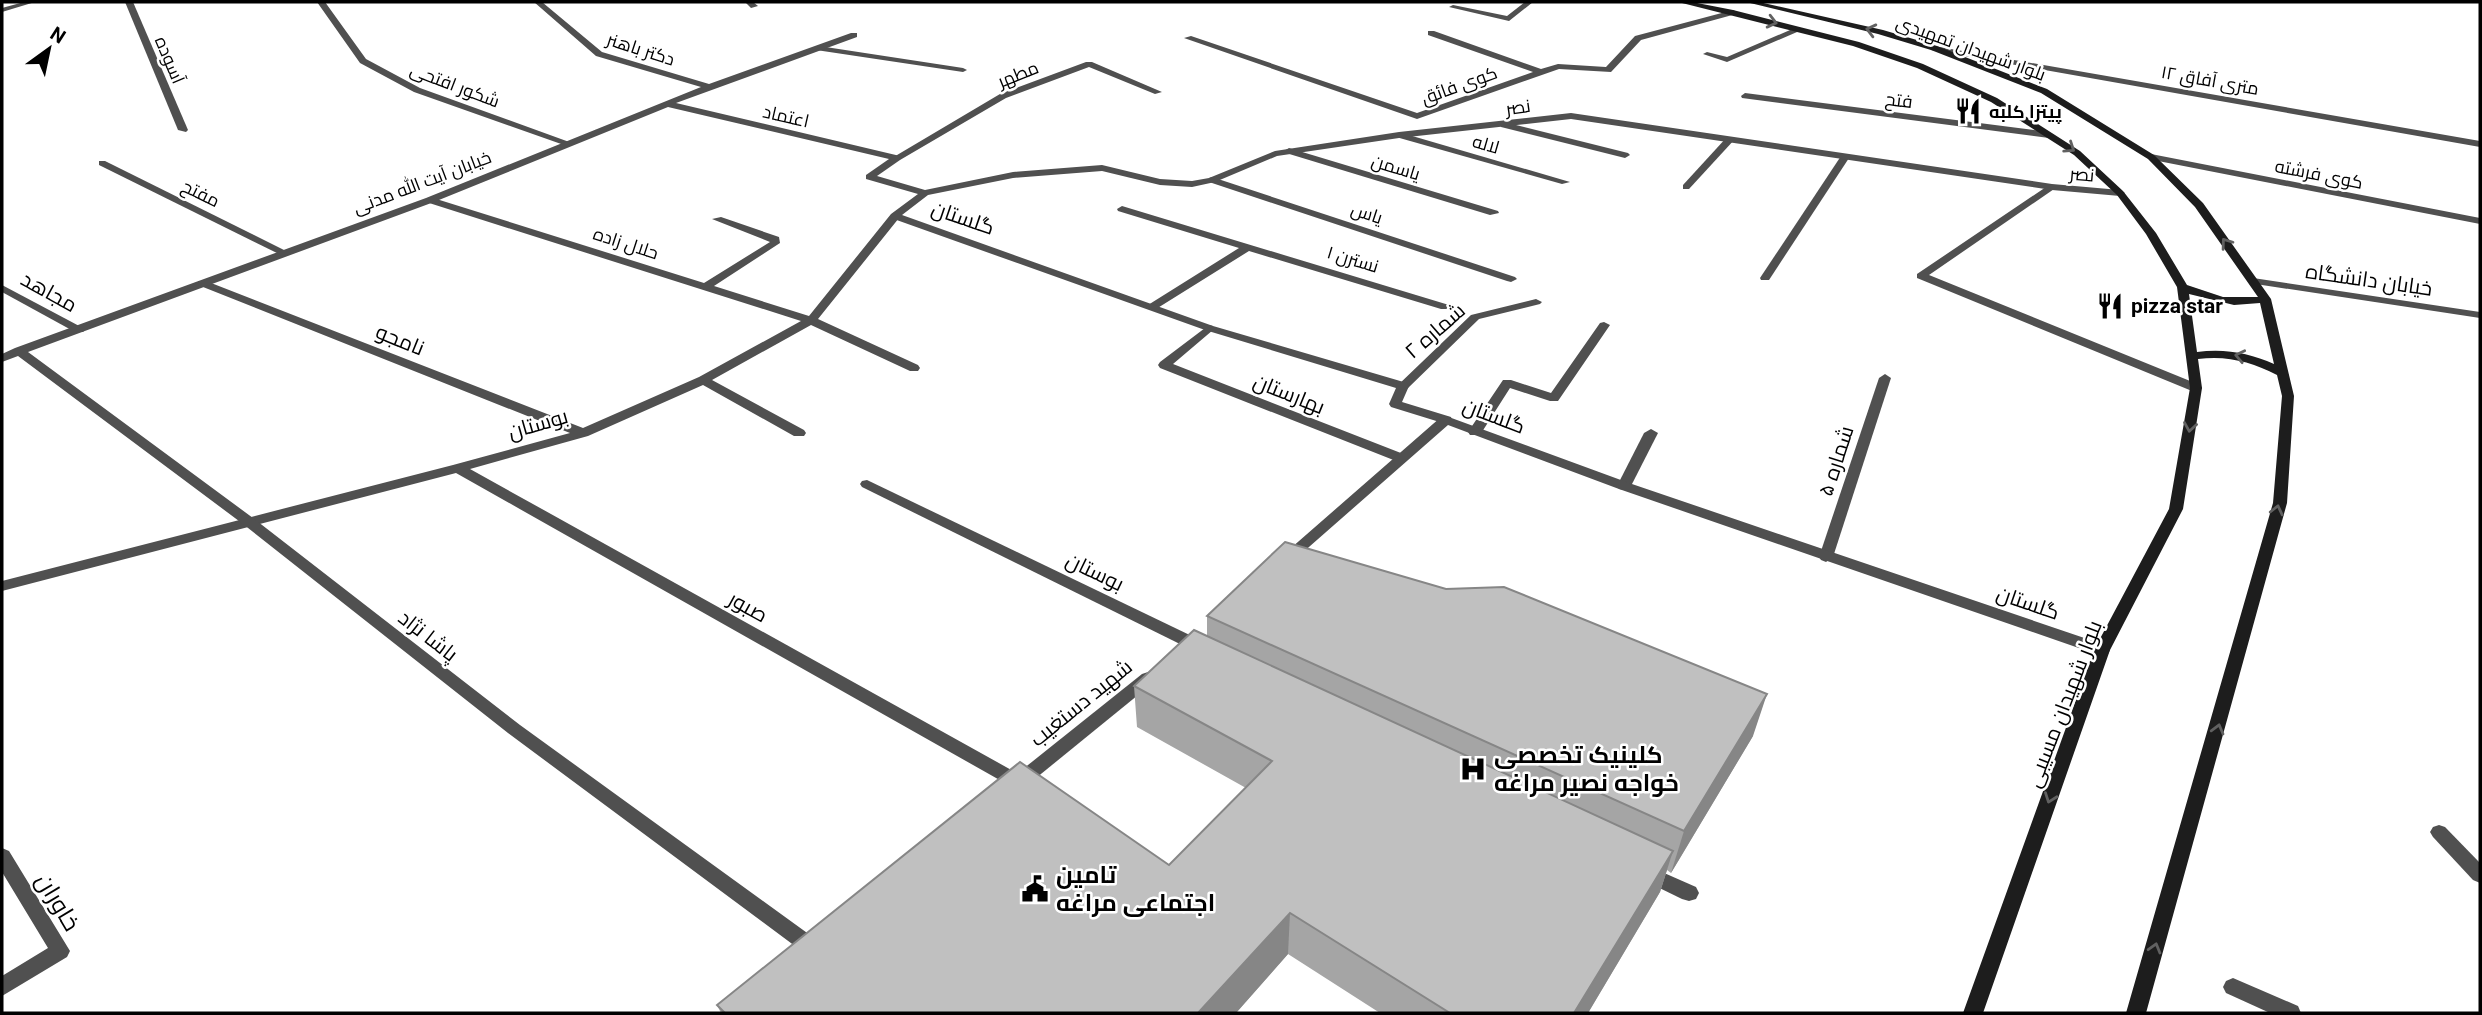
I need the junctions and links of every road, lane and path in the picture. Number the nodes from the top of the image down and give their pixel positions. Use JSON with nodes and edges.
{"nodes":[{"id":1,"x":31,"y":2,"type":"edge"},
{"id":2,"x":129,"y":2,"type":"edge"},
{"id":3,"x":321,"y":2,"type":"edge"},
{"id":4,"x":538,"y":2,"type":"edge"},
{"id":5,"x":1529,"y":2,"type":"edge"},
{"id":6,"x":1682,"y":2,"type":"edge"},
{"id":7,"x":1750,"y":2,"type":"edge"},
{"id":8,"x":1453,"y":7,"type":"dead end"},
{"id":9,"x":2,"y":10,"type":"edge"},
{"id":10,"x":1733,"y":12,"type":"junction"},
{"id":11,"x":1800,"y":29,"type":"junction"},
{"id":12,"x":1431,"y":33,"type":"dead end"},
{"id":13,"x":854,"y":35,"type":"dead end"},
{"id":14,"x":1188,"y":38,"type":"dead end"},
{"id":15,"x":820,"y":48,"type":"junction"},
{"id":16,"x":1934,"y":48,"type":"junction"},
{"id":17,"x":1707,"y":54,"type":"dead end"},
{"id":18,"x":963,"y":70,"type":"dead end"},
{"id":19,"x":1540,"y":72,"type":"junction"},
{"id":20,"x":709,"y":87,"type":"junction"},
{"id":21,"x":1158,"y":92,"type":"dead end"},
{"id":22,"x":1745,"y":96,"type":"dead end"},
{"id":23,"x":667,"y":104,"type":"junction"},
{"id":24,"x":1504,"y":125,"type":"junction"},
{"id":25,"x":183,"y":130,"type":"dead end"},
{"id":26,"x":1399,"y":135,"type":"junction"},
{"id":27,"x":2049,"y":135,"type":"junction"},
{"id":28,"x":1730,"y":139,"type":"junction"},
{"id":29,"x":567,"y":143,"type":"junction"},
{"id":30,"x":2480,"y":145,"type":"edge"},
{"id":31,"x":1289,"y":151,"type":"junction"},
{"id":32,"x":1625,"y":155,"type":"dead end"},
{"id":33,"x":2151,"y":157,"type":"junction"},
{"id":34,"x":897,"y":158,"type":"junction"},
{"id":35,"x":1844,"y":158,"type":"junction"},
{"id":36,"x":102,"y":163,"type":"dead end"},
{"id":37,"x":1212,"y":180,"type":"junction"},
{"id":38,"x":1565,"y":182,"type":"dead end"},
{"id":39,"x":1686,"y":187,"type":"dead end"},
{"id":40,"x":2052,"y":187,"type":"junction"},
{"id":41,"x":2120,"y":192,"type":"junction"},
{"id":42,"x":925,"y":193,"type":"junction"},
{"id":43,"x":430,"y":200,"type":"junction"},
{"id":44,"x":1122,"y":209,"type":"dead end"},
{"id":45,"x":1494,"y":213,"type":"dead end"},
{"id":46,"x":895,"y":216,"type":"junction"},
{"id":47,"x":717,"y":219,"type":"dead end"},
{"id":48,"x":2480,"y":221,"type":"edge"},
{"id":49,"x":1249,"y":246,"type":"junction"},
{"id":50,"x":285,"y":253,"type":"junction"},
{"id":51,"x":1511,"y":278,"type":"dead end"},
{"id":52,"x":1765,"y":278,"type":"dead end"},
{"id":53,"x":2253,"y":281,"type":"junction"},
{"id":54,"x":202,"y":283,"type":"junction"},
{"id":55,"x":705,"y":287,"type":"junction"},
{"id":56,"x":2183,"y":287,"type":"junction"},
{"id":57,"x":2,"y":288,"type":"edge"},
{"id":58,"x":2265,"y":299,"type":"junction"},
{"id":59,"x":1536,"y":302,"type":"dead end"},
{"id":60,"x":1152,"y":307,"type":"junction"},
{"id":61,"x":1446,"y":307,"type":"dead end"},
{"id":62,"x":2480,"y":315,"type":"edge"},
{"id":63,"x":811,"y":320,"type":"junction"},
{"id":64,"x":1604,"y":324,"type":"dead end"},
{"id":65,"x":1209,"y":328,"type":"junction"},
{"id":66,"x":79,"y":330,"type":"junction"},
{"id":67,"x":19,"y":351,"type":"junction"},
{"id":68,"x":2193,"y":356,"type":"junction"},
{"id":69,"x":2,"y":358,"type":"edge"},
{"id":70,"x":914,"y":368,"type":"dead end"},
{"id":71,"x":2284,"y":374,"type":"junction"},
{"id":72,"x":1885,"y":378,"type":"dead end"},
{"id":73,"x":703,"y":380,"type":"junction"},
{"id":74,"x":1403,"y":386,"type":"junction"},
{"id":75,"x":2196,"y":388,"type":"junction"},
{"id":76,"x":1446,"y":420,"type":"junction"},
{"id":77,"x":1475,"y":432,"type":"junction"},
{"id":78,"x":583,"y":433,"type":"junction"},
{"id":79,"x":799,"y":433,"type":"dead end"},
{"id":80,"x":1651,"y":433,"type":"dead end"},
{"id":81,"x":1401,"y":458,"type":"junction"},
{"id":82,"x":458,"y":468,"type":"junction"},
{"id":83,"x":867,"y":484,"type":"dead end"},
{"id":84,"x":1624,"y":486,"type":"junction"},
{"id":85,"x":248,"y":521,"type":"junction"},
{"id":86,"x":1826,"y":556,"type":"junction"},
{"id":87,"x":1276,"y":569,"type":"edge"},
{"id":88,"x":2,"y":586,"type":"edge"},
{"id":89,"x":1191,"y":647,"type":"edge"},
{"id":90,"x":2102,"y":650,"type":"junction"},
{"id":91,"x":1158,"y":670,"type":"edge"},
{"id":92,"x":1013,"y":787,"type":"joint"},
{"id":93,"x":2439,"y":832,"type":"dead end"},
{"id":94,"x":2,"y":856,"type":"edge"},
{"id":95,"x":1627,"y":863,"type":"edge"},
{"id":96,"x":2480,"y":875,"type":"edge"},
{"id":97,"x":1689,"y":893,"type":"dead end"},
{"id":98,"x":815,"y":949,"type":"edge"},
{"id":99,"x":2,"y":987,"type":"edge"},
{"id":100,"x":2233,"y":987,"type":"dead end"},
{"id":101,"x":1973,"y":1013,"type":"edge"},
{"id":102,"x":2136,"y":1013,"type":"edge"},
{"id":103,"x":2291,"y":1013,"type":"edge"}],
"edges":[{"from":1,"to":9,"type":"street"},
{"from":2,"to":25,"type":"street","name":"آسوده"},
{"from":3,"to":29,"type":"street","name":"شکور افتحی"},
{"from":4,"to":20,"type":"street","name":"دکتر باهنر"},
{"from":5,"to":8,"type":"street"},
{"from":6,"to":10,"type":"main road","name":"بلوار شهیدان تمهیدی"},
{"from":16,"to":7,"type":"main road","name":"بلوار شهیدان تمهیدی","one_way":true},
{"from":10,"to":11,"type":"main road","name":"بلوار شهیدان تمهیدی","one_way":true},
{"from":10,"to":19,"type":"street","name":"کوی فائق"},
{"from":11,"to":17,"type":"street"},
{"from":11,"to":27,"type":"main road","name":"بلوار شهیدان تمهیدی"},
{"from":12,"to":19,"type":"street"},
{"from":13,"to":15,"type":"street","name":"خیابان آیت الله مدنی"},
{"from":14,"to":19,"type":"street","name":"کوی فائق"},
{"from":15,"to":18,"type":"street"},
{"from":15,"to":20,"type":"street","name":"خیابان آیت الله مدنی"},
{"from":16,"to":30,"type":"street","name":"۱۲ متری آفاق"},
{"from":16,"to":33,"type":"main road","name":"بلوار شهیدان تمهیدی"},
{"from":20,"to":23,"type":"street","name":"خیابان آیت الله مدنی"},
{"from":21,"to":34,"type":"street","name":"مطهر"},
{"from":22,"to":27,"type":"street","name":"فتح"},
{"from":23,"to":29,"type":"street","name":"خیابان آیت الله مدنی"},
{"from":23,"to":34,"type":"street","name":"اعتماد"},
{"from":24,"to":26,"type":"street","name":"نصر"},
{"from":24,"to":28,"type":"street","name":"نصر"},
{"from":24,"to":32,"type":"street"},
{"from":26,"to":31,"type":"street","name":"نصر"},
{"from":26,"to":38,"type":"street","name":"لاله"},
{"from":27,"to":41,"type":"main road","name":"بلوار شهیدان تمهیدی","one_way":true},
{"from":28,"to":35,"type":"street","name":"نصر"},
{"from":28,"to":39,"type":"street"},
{"from":29,"to":43,"type":"street","name":"خیابان آیت الله مدنی"},
{"from":31,"to":37,"type":"street","name":"نصر"},
{"from":31,"to":45,"type":"street","name":"یاسمن"},
{"from":33,"to":48,"type":"street","name":"کوی فرشته"},
{"from":53,"to":33,"type":"main road","name":"بلوار شهیدان تمهیدی","one_way":true},
{"from":34,"to":42,"type":"street"},
{"from":35,"to":40,"type":"street","name":"نصر"},
{"from":35,"to":52,"type":"street"},
{"from":36,"to":50,"type":"street","name":"مفتح"},
{"from":37,"to":42,"type":"street","name":"نصر"},
{"from":37,"to":51,"type":"street","name":"یاس"},
{"from":40,"to":41,"type":"street","name":"نصر"},
{"from":40,"to":75,"type":"street"},
{"from":41,"to":56,"type":"main road","name":"بلوار شهیدان تمهیدی"},
{"from":42,"to":46,"type":"street","name":"بوستان"},
{"from":43,"to":50,"type":"street","name":"خیابان آیت الله مدنی"},
{"from":43,"to":55,"type":"street","name":"حلال زاده"},
{"from":44,"to":49,"type":"street","name":"نسترن ۱"},
{"from":46,"to":60,"type":"street","name":"گلستان"},
{"from":46,"to":63,"type":"street","name":"بوستان"},
{"from":47,"to":55,"type":"street"},
{"from":49,"to":60,"type":"street"},
{"from":49,"to":61,"type":"street","name":"نسترن ۱"},
{"from":50,"to":54,"type":"street","name":"خیابان آیت الله مدنی"},
{"from":53,"to":58,"type":"main road","name":"بلوار شهیدان تمهیدی"},
{"from":53,"to":62,"type":"street","name":"خیابان دانشگاه"},
{"from":54,"to":66,"type":"street","name":"خیابان آیت الله مدنی"},
{"from":54,"to":78,"type":"street","name":"نامجو"},
{"from":55,"to":63,"type":"street","name":"حلال زاده"},
{"from":56,"to":58,"type":"main road"},
{"from":56,"to":68,"type":"main road","name":"بلوار شهیدان مسیبی"},
{"from":57,"to":66,"type":"street","name":"مجاهد"},
{"from":58,"to":71,"type":"main road"},
{"from":59,"to":74,"type":"street","name":"شماره ۲"},
{"from":60,"to":65,"type":"street","name":"گلستان"},
{"from":63,"to":70,"type":"street","name":"حلال زاده"},
{"from":63,"to":73,"type":"street","name":"بوستان"},
{"from":64,"to":77,"type":"street"},
{"from":65,"to":74,"type":"street","name":"گلستان"},
{"from":65,"to":81,"type":"street","name":"بهارستان"},
{"from":66,"to":67,"type":"street","name":"خیابان آیت الله مدنی"},
{"from":67,"to":69,"type":"street","name":"خیابان آیت الله مدنی"},
{"from":67,"to":85,"type":"street","name":"پاشا نژاد"},
{"from":71,"to":68,"type":"main road","one_way":true},
{"from":68,"to":75,"type":"main road","name":"بلوار شهیدان مسیبی"},
{"from":102,"to":71,"type":"main road","one_way":true},
{"from":72,"to":86,"type":"street","name":"شماره ۵"},
{"from":73,"to":78,"type":"street","name":"بوستان"},
{"from":73,"to":79,"type":"street"},
{"from":74,"to":76,"type":"street","name":"گلستان"},
{"from":75,"to":90,"type":"main road","name":"بلوار شهیدان مسیبی","one_way":true},
{"from":76,"to":77,"type":"street","name":"گلستان"},
{"from":76,"to":81,"type":"street"},
{"from":77,"to":84,"type":"street","name":"گلستان"},
{"from":78,"to":82,"type":"street","name":"بوستان"},
{"from":80,"to":84,"type":"street"},
{"from":81,"to":87,"type":"street"},
{"from":82,"to":85,"type":"street","name":"بوستان"},
{"from":82,"to":92,"type":"street","name":"صبور"},
{"from":83,"to":89,"type":"street","name":"بوستان"},
{"from":84,"to":86,"type":"street","name":"گلستان"},
{"from":85,"to":88,"type":"street","name":"بوستان"},
{"from":85,"to":98,"type":"street","name":"پاشا نژاد"},
{"from":86,"to":90,"type":"street","name":"گلستان"},
{"from":90,"to":101,"type":"main road","name":"بلوار شهیدان مسیبی","one_way":true},
{"from":91,"to":92,"type":"street","name":"شهید دستغیب"},
{"from":93,"to":96,"type":"street"},
{"from":94,"to":99,"type":"street","name":"خاوران"},
{"from":95,"to":97,"type":"street"},
{"from":100,"to":103,"type":"street"}]}
